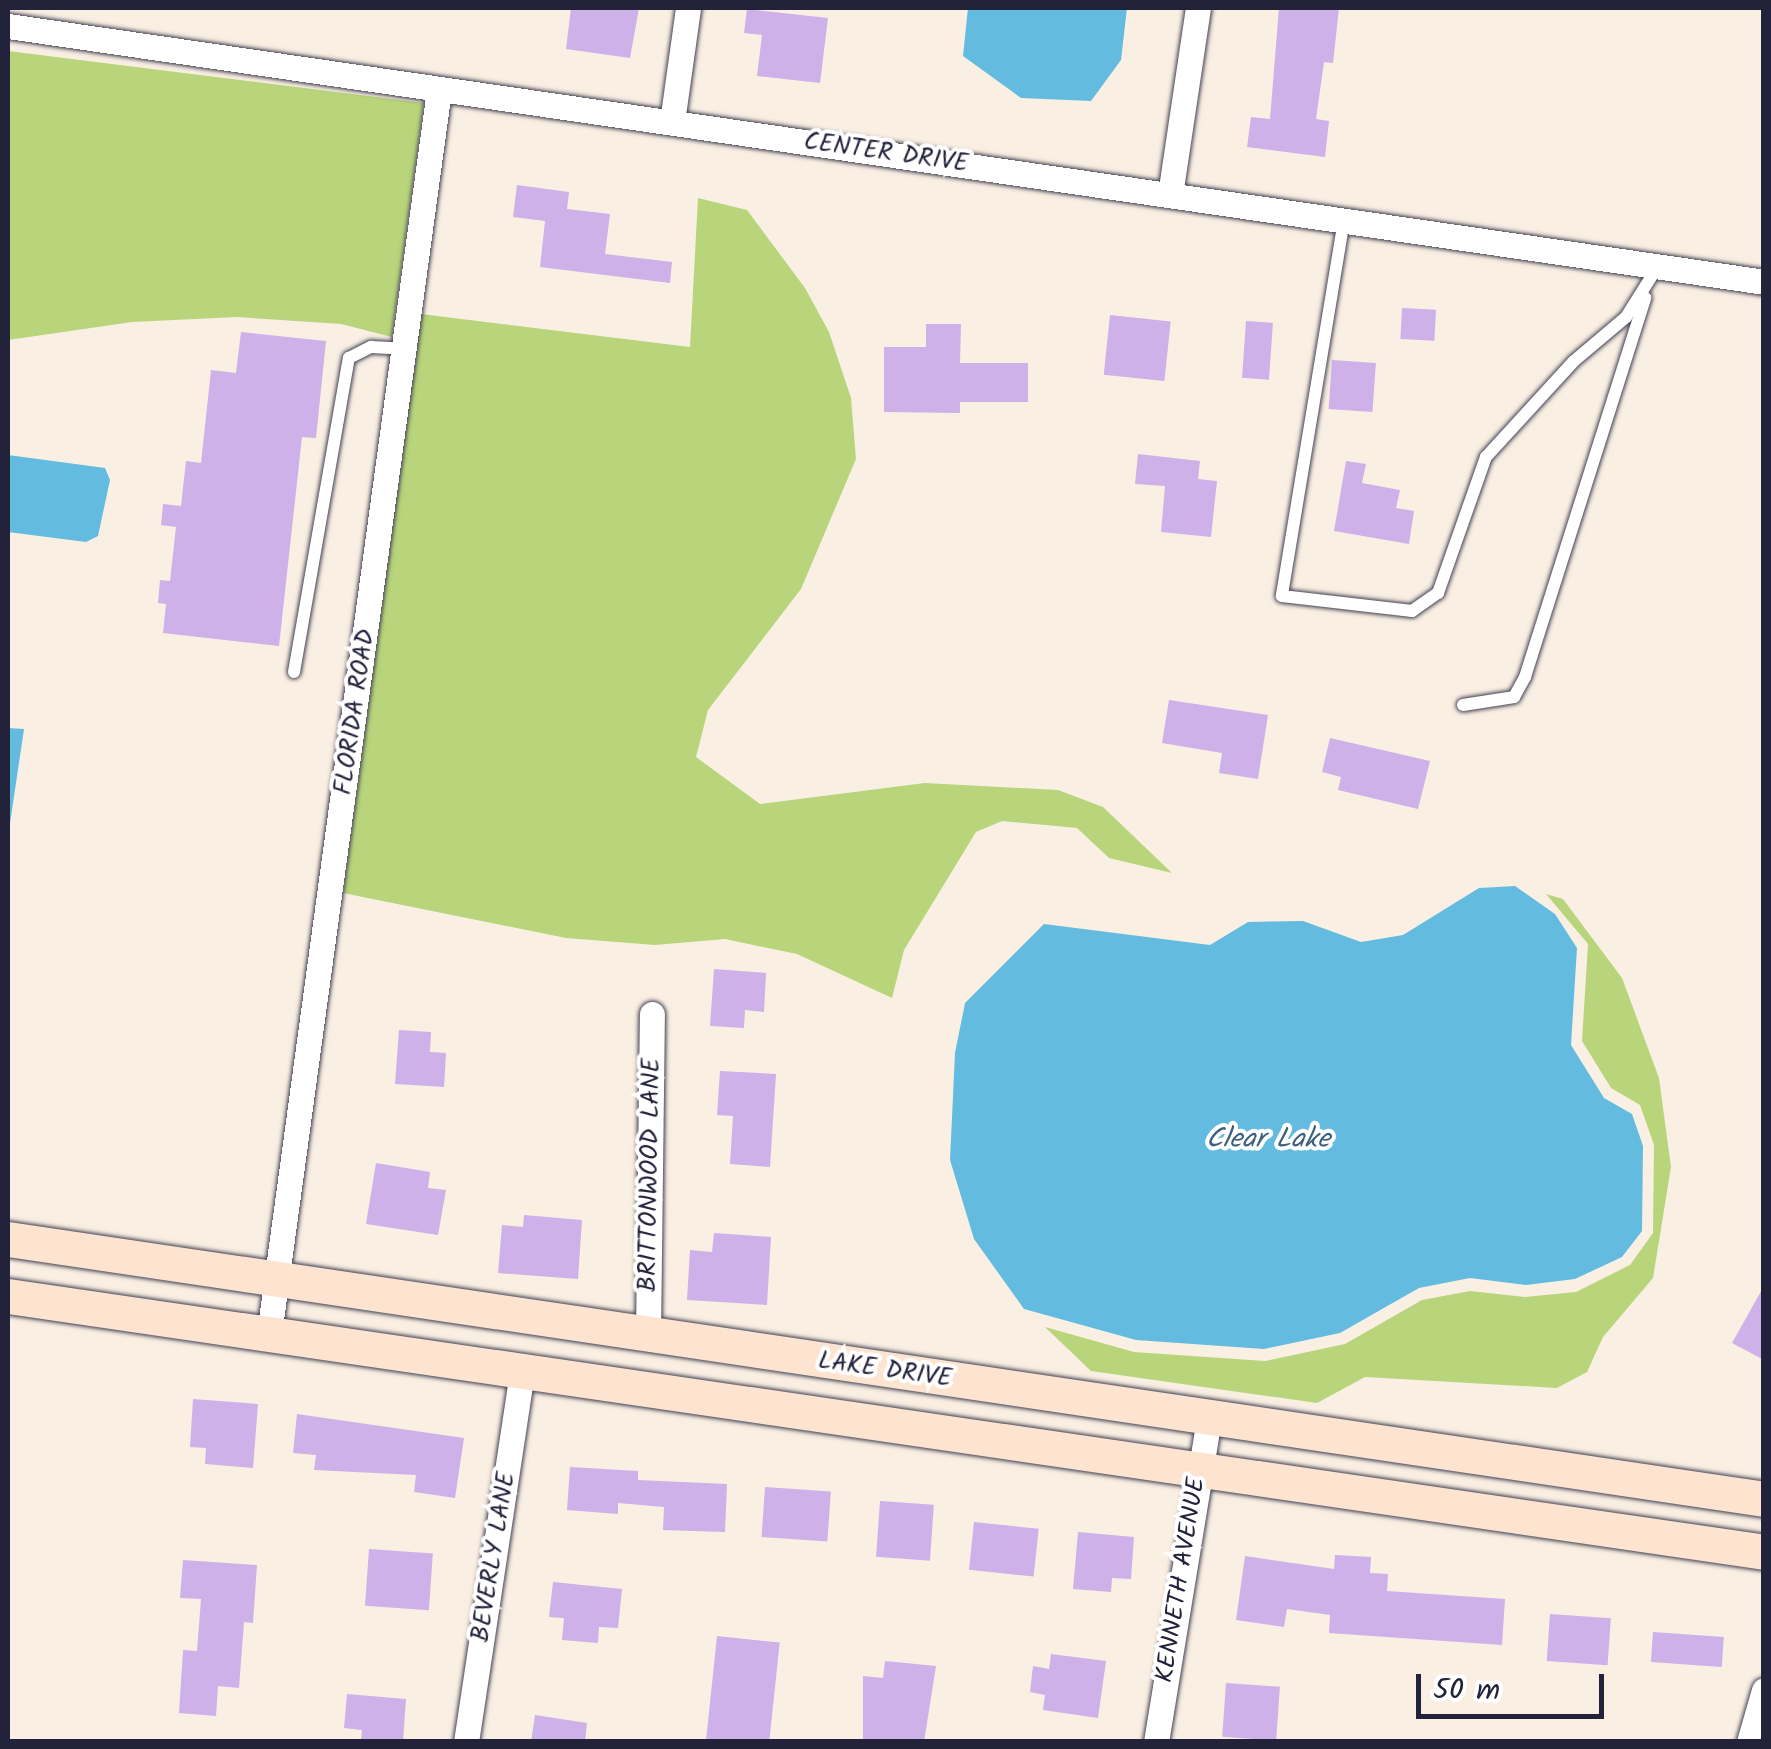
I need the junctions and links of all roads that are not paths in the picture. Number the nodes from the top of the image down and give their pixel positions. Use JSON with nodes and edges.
{"nodes":[{"id":1,"x":688,"y":8,"type":"edge"},
{"id":2,"x":1198,"y":8,"type":"edge"},
{"id":3,"x":8,"y":26,"type":"edge"},
{"id":4,"x":439,"y":90,"type":"junction"},
{"id":5,"x":672,"y":122,"type":"junction"},
{"id":6,"x":1170,"y":195,"type":"junction"},
{"id":7,"x":1344,"y":220,"type":"junction"},
{"id":8,"x":1658,"y":266,"type":"junction"},
{"id":9,"x":1764,"y":282,"type":"edge"},
{"id":10,"x":1648,"y":291,"type":"junction"},
{"id":11,"x":404,"y":349,"type":"junction"},
{"id":12,"x":294,"y":672,"type":"dead end"},
{"id":13,"x":1463,"y":706,"type":"dead end"},
{"id":14,"x":652,"y":1014,"type":"dead end"},
{"id":15,"x":8,"y":1239,"type":"edge"},
{"id":16,"x":278,"y":1277,"type":"junction"},
{"id":17,"x":8,"y":1296,"type":"edge"},
{"id":18,"x":269,"y":1334,"type":"junction"},
{"id":19,"x":648,"y":1335,"type":"junction"},
{"id":20,"x":522,"y":1373,"type":"junction"},
{"id":21,"x":1209,"y":1419,"type":"junction"},
{"id":22,"x":1197,"y":1470,"type":"junction"},
{"id":23,"x":1764,"y":1500,"type":"edge"},
{"id":24,"x":1764,"y":1552,"type":"edge"},
{"id":25,"x":1764,"y":1690,"type":"edge"},
{"id":26,"x":466,"y":1742,"type":"edge"},
{"id":27,"x":1156,"y":1742,"type":"edge"},
{"id":28,"x":1749,"y":1742,"type":"edge"}],
"edges":[{"from":1,"to":5,"type":"street"},
{"from":2,"to":6,"type":"street"},
{"from":3,"to":4,"type":"street","name":"CENTER DRIVE"},
{"from":4,"to":5,"type":"street","name":"CENTER DRIVE"},
{"from":4,"to":11,"type":"street","name":"FLORIDA ROAD"},
{"from":5,"to":6,"type":"street","name":"CENTER DRIVE"},
{"from":6,"to":7,"type":"street","name":"CENTER DRIVE"},
{"from":7,"to":8,"type":"street","name":"CENTER DRIVE"},
{"from":7,"to":10,"type":"lane"},
{"from":8,"to":9,"type":"street","name":"CENTER DRIVE"},
{"from":8,"to":10,"type":"lane"},
{"from":10,"to":13,"type":"lane"},
{"from":11,"to":12,"type":"lane"},
{"from":11,"to":16,"type":"street","name":"FLORIDA ROAD"},
{"from":14,"to":19,"type":"street","name":"BRITTONWOOD LANE"},
{"from":15,"to":16,"type":"main road","name":"LAKE DRIVE"},
{"from":16,"to":18,"type":"street","name":"FLORIDA ROAD"},
{"from":16,"to":19,"type":"main road","name":"LAKE DRIVE"},
{"from":17,"to":18,"type":"main road"},
{"from":18,"to":20,"type":"main road"},
{"from":19,"to":21,"type":"main road","name":"LAKE DRIVE"},
{"from":20,"to":22,"type":"main road"},
{"from":20,"to":26,"type":"street","name":"BEVERLY LANE"},
{"from":21,"to":22,"type":"street","name":"KENNETH AVENUE"},
{"from":21,"to":23,"type":"main road","name":"LAKE DRIVE"},
{"from":22,"to":24,"type":"main road"},
{"from":22,"to":27,"type":"street","name":"KENNETH AVENUE"},
{"from":25,"to":28,"type":"street"}]}
